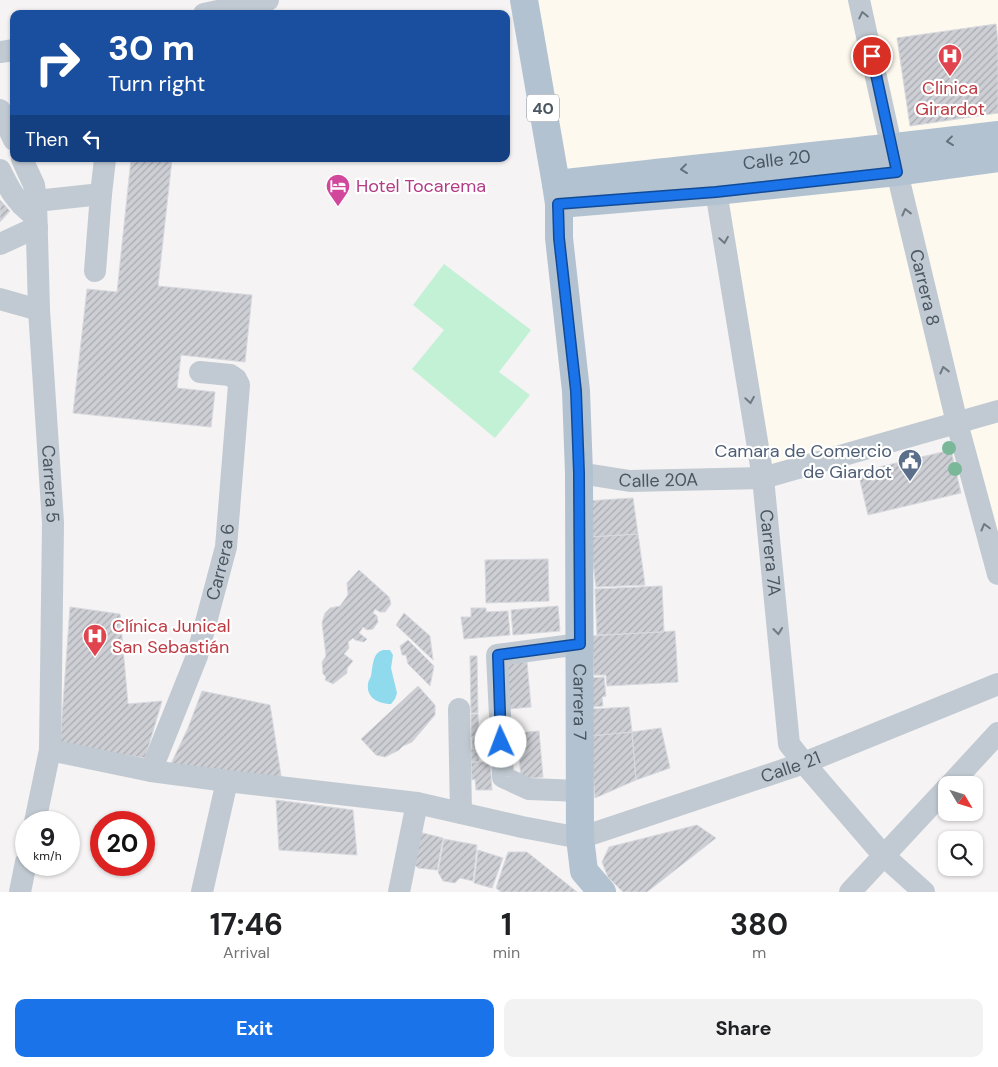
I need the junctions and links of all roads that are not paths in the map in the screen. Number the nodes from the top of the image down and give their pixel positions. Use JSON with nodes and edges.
{"nodes":[{"id":1,"x":268,"y":0,"type":"edge"},
{"id":2,"x":524,"y":0,"type":"edge"},
{"id":3,"x":859,"y":0,"type":"edge"},
{"id":4,"x":222,"y":10,"type":"edge"},
{"id":5,"x":0,"y":110,"type":"edge"},
{"id":6,"x":10,"y":131,"type":"edge"},
{"id":7,"x":998,"y":135,"type":"edge"},
{"id":8,"x":998,"y":158,"type":"edge"},
{"id":9,"x":894,"y":160,"type":"junction"},
{"id":10,"x":23,"y":162,"type":"edge"},
{"id":11,"x":105,"y":162,"type":"edge"},
{"id":12,"x":0,"y":170,"type":"edge"},
{"id":13,"x":715,"y":179,"type":"junction"},
{"id":14,"x":101,"y":194,"type":"junction"},
{"id":15,"x":557,"y":194,"type":"junction"},
{"id":16,"x":33,"y":213,"type":"junction"},
{"id":17,"x":0,"y":244,"type":"edge"},
{"id":18,"x":95,"y":272,"type":"dead end"},
{"id":19,"x":0,"y":299,"type":"edge"},
{"id":20,"x":39,"y":310,"type":"junction"},
{"id":21,"x":200,"y":372,"type":"dead end"},
{"id":22,"x":998,"y":411,"type":"edge"},
{"id":23,"x":957,"y":423,"type":"junction"},
{"id":24,"x":579,"y":473,"type":"junction"},
{"id":25,"x":763,"y":478,"type":"junction"},
{"id":26,"x":998,"y":574,"type":"edge"},
{"id":27,"x":580,"y":644,"type":"junction"},
{"id":28,"x":998,"y":684,"type":"edge"},
{"id":29,"x":459,"y":709,"type":"dead end"},
{"id":30,"x":998,"y":733,"type":"edge"},
{"id":31,"x":50,"y":750,"type":"junction"},
{"id":32,"x":804,"y":763,"type":"junction"},
{"id":33,"x":151,"y":771,"type":"junction"},
{"id":34,"x":958,"y":776,"type":"edge"},
{"id":35,"x":227,"y":781,"type":"junction"},
{"id":36,"x":580,"y":791,"type":"junction"},
{"id":37,"x":938,"y":798,"type":"edge"},
{"id":38,"x":417,"y":803,"type":"junction"},
{"id":39,"x":37,"y":811,"type":"edge"},
{"id":40,"x":461,"y":813,"type":"junction"},
{"id":41,"x":580,"y":838,"type":"junction"},
{"id":42,"x":884,"y":856,"type":"junction"},
{"id":43,"x":23,"y":876,"type":"edge"},
{"id":44,"x":20,"y":892,"type":"edge"},
{"id":45,"x":202,"y":892,"type":"edge"},
{"id":46,"x":400,"y":892,"type":"edge"},
{"id":47,"x":602,"y":892,"type":"edge"},
{"id":48,"x":850,"y":892,"type":"edge"},
{"id":49,"x":924,"y":892,"type":"edge"}],
"edges":[{"from":1,"to":4,"type":"street"},
{"from":2,"to":15,"type":"main road","name":"Carrera 7","number":"40"},
{"from":9,"to":3,"type":"street","name":"Carrera 8","one_way":true},
{"from":5,"to":6,"type":"street"},
{"from":7,"to":9,"type":"main road","name":"Calle 20","one_way":true},
{"from":8,"to":9,"type":"main road","name":"Calle 20"},
{"from":9,"to":13,"type":"main road","name":"Calle 20"},
{"from":23,"to":9,"type":"street","name":"Carrera 8","one_way":true},
{"from":10,"to":16,"type":"street","name":"Carrera 5"},
{"from":11,"to":14,"type":"street"},
{"from":12,"to":16,"type":"street"},
{"from":13,"to":15,"type":"main road","name":"Calle 20"},
{"from":13,"to":25,"type":"street","name":"Carrera 7A","one_way":true},
{"from":14,"to":16,"type":"street"},
{"from":14,"to":18,"type":"street"},
{"from":15,"to":24,"type":"main road","name":"Carrera 7","number":"40"},
{"from":16,"to":17,"type":"street"},
{"from":16,"to":20,"type":"street","name":"Carrera 5"},
{"from":19,"to":20,"type":"street"},
{"from":20,"to":31,"type":"street","name":"Carrera 5"},
{"from":21,"to":33,"type":"street","name":"Carrera 6"},
{"from":22,"to":23,"type":"street","name":"Calle 20A"},
{"from":23,"to":25,"type":"street","name":"Calle 20A"},
{"from":26,"to":23,"type":"street","name":"Carrera 8","one_way":true},
{"from":24,"to":25,"type":"street","name":"Calle 20A"},
{"from":24,"to":27,"type":"main road","name":"Carrera 7","number":"40"},
{"from":25,"to":32,"type":"street","name":"Carrera 7A","one_way":true},
{"from":27,"to":36,"type":"main road","name":"Carrera 7","number":"40"},
{"from":27,"to":36,"type":"street"},
{"from":28,"to":32,"type":"street","name":"Calle 21"},
{"from":29,"to":40,"type":"street"},
{"from":30,"to":34,"type":"street"},
{"from":31,"to":33,"type":"street"},
{"from":31,"to":39,"type":"street"},
{"from":32,"to":41,"type":"street","name":"Calle 21"},
{"from":32,"to":42,"type":"street","name":"Carrera 7A"},
{"from":33,"to":35,"type":"street"},
{"from":35,"to":38,"type":"street"},
{"from":35,"to":45,"type":"street"},
{"from":36,"to":41,"type":"main road","name":"Carrera 7","number":"40"},
{"from":37,"to":42,"type":"street"},
{"from":38,"to":40,"type":"street"},
{"from":38,"to":46,"type":"street"},
{"from":40,"to":41,"type":"street"},
{"from":41,"to":47,"type":"main road","name":"Carrera 7","number":"40"},
{"from":42,"to":48,"type":"street"},
{"from":42,"to":49,"type":"street","name":"Carrera 7A"},
{"from":43,"to":44,"type":"street"}]}
